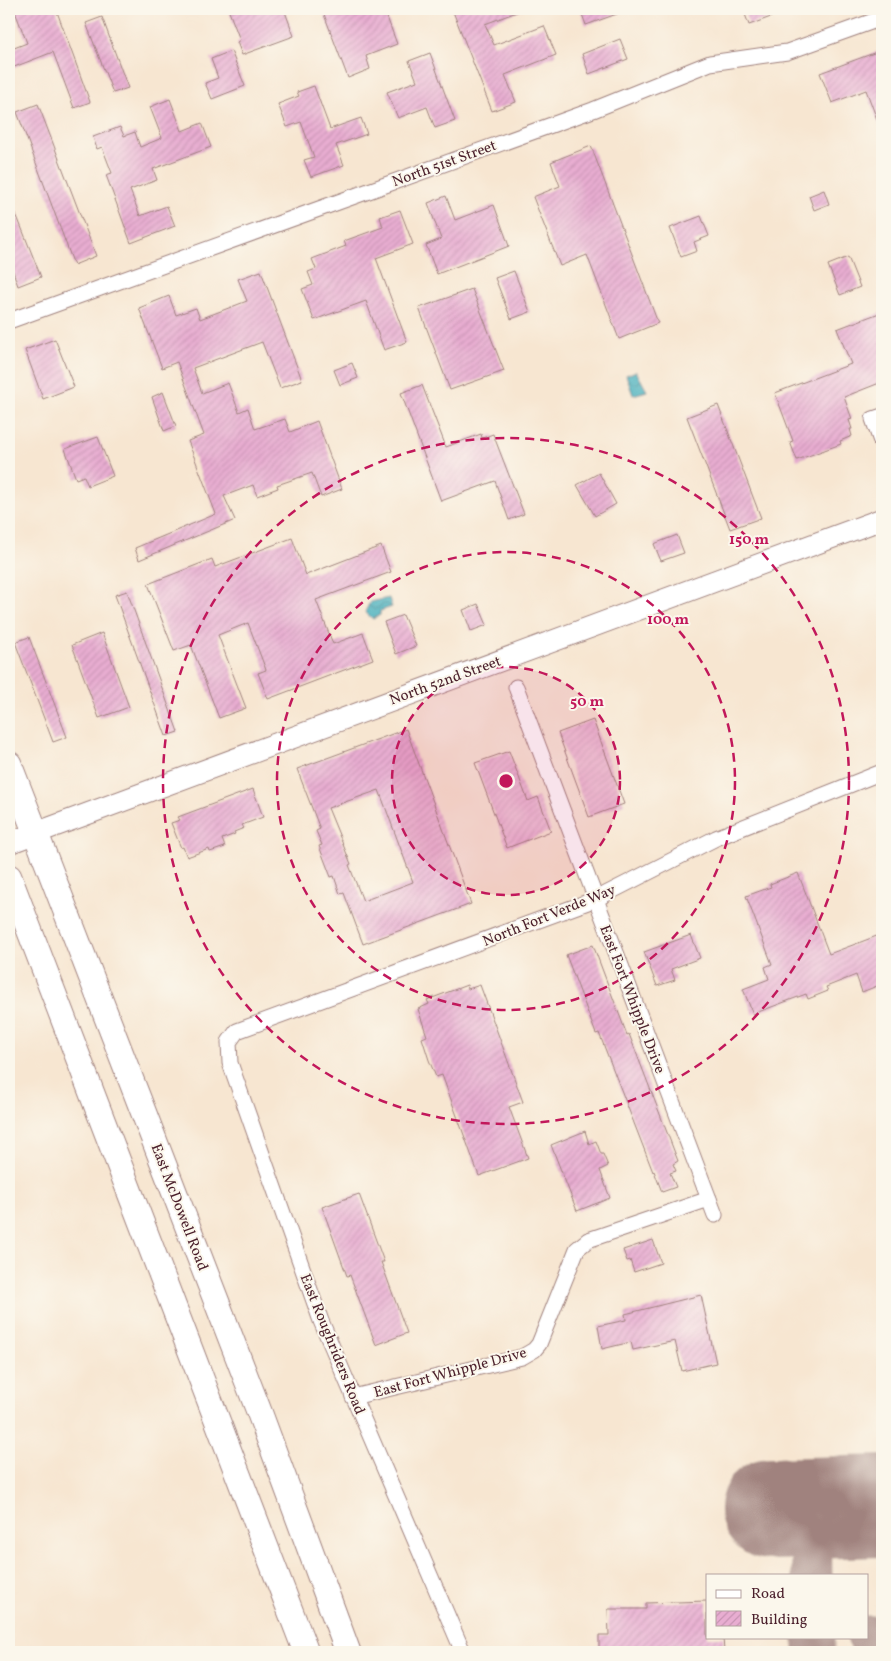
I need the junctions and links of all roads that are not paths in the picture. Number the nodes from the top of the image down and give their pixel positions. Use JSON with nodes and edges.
{"nodes":[{"id":1,"x":882,"y":18,"type":"edge"},
{"id":2,"x":9,"y":321,"type":"edge"},
{"id":3,"x":878,"y":418,"type":"edge"},
{"id":4,"x":882,"y":444,"type":"edge"},
{"id":5,"x":882,"y":519,"type":"edge"},
{"id":6,"x":516,"y":687,"type":"dead end"},
{"id":7,"x":9,"y":764,"type":"edge"},
{"id":8,"x":882,"y":772,"type":"edge"},
{"id":9,"x":35,"y":834,"type":"junction"},
{"id":10,"x":9,"y":843,"type":"edge"},
{"id":11,"x":9,"y":877,"type":"edge"},
{"id":12,"x":596,"y":899,"type":"junction"},
{"id":13,"x":237,"y":1031,"type":"joint"},
{"id":14,"x":709,"y":1198,"type":"junction"},
{"id":15,"x":715,"y":1216,"type":"dead end"},
{"id":16,"x":353,"y":1397,"type":"junction"},
{"id":17,"x":306,"y":1652,"type":"edge"},
{"id":18,"x":348,"y":1652,"type":"edge"},
{"id":19,"x":463,"y":1652,"type":"edge"}],
"edges":[{"from":1,"to":2,"type":"street","name":"North 51st Street"},
{"from":3,"to":4,"type":"street"},
{"from":5,"to":9,"type":"main road","name":"North 52nd Street"},
{"from":6,"to":12,"type":"street","name":"East Fort Whipple Drive"},
{"from":7,"to":9,"type":"main road","name":"East McDowell Road"},
{"from":8,"to":12,"type":"street","name":"North Fort Verde Way"},
{"from":9,"to":10,"type":"main road","name":"North 52nd Street"},
{"from":9,"to":18,"type":"main road","name":"East McDowell Road"},
{"from":11,"to":17,"type":"main road"},
{"from":12,"to":13,"type":"street","name":"North Fort Verde Way"},
{"from":12,"to":14,"type":"street","name":"East Fort Whipple Drive"},
{"from":13,"to":16,"type":"street","name":"East Roughriders Road"},
{"from":14,"to":15,"type":"street","name":"East Fort Whipple Drive"},
{"from":14,"to":16,"type":"street","name":"East Fort Whipple Drive"},
{"from":16,"to":19,"type":"street","name":"East Roughriders Road"}]}
